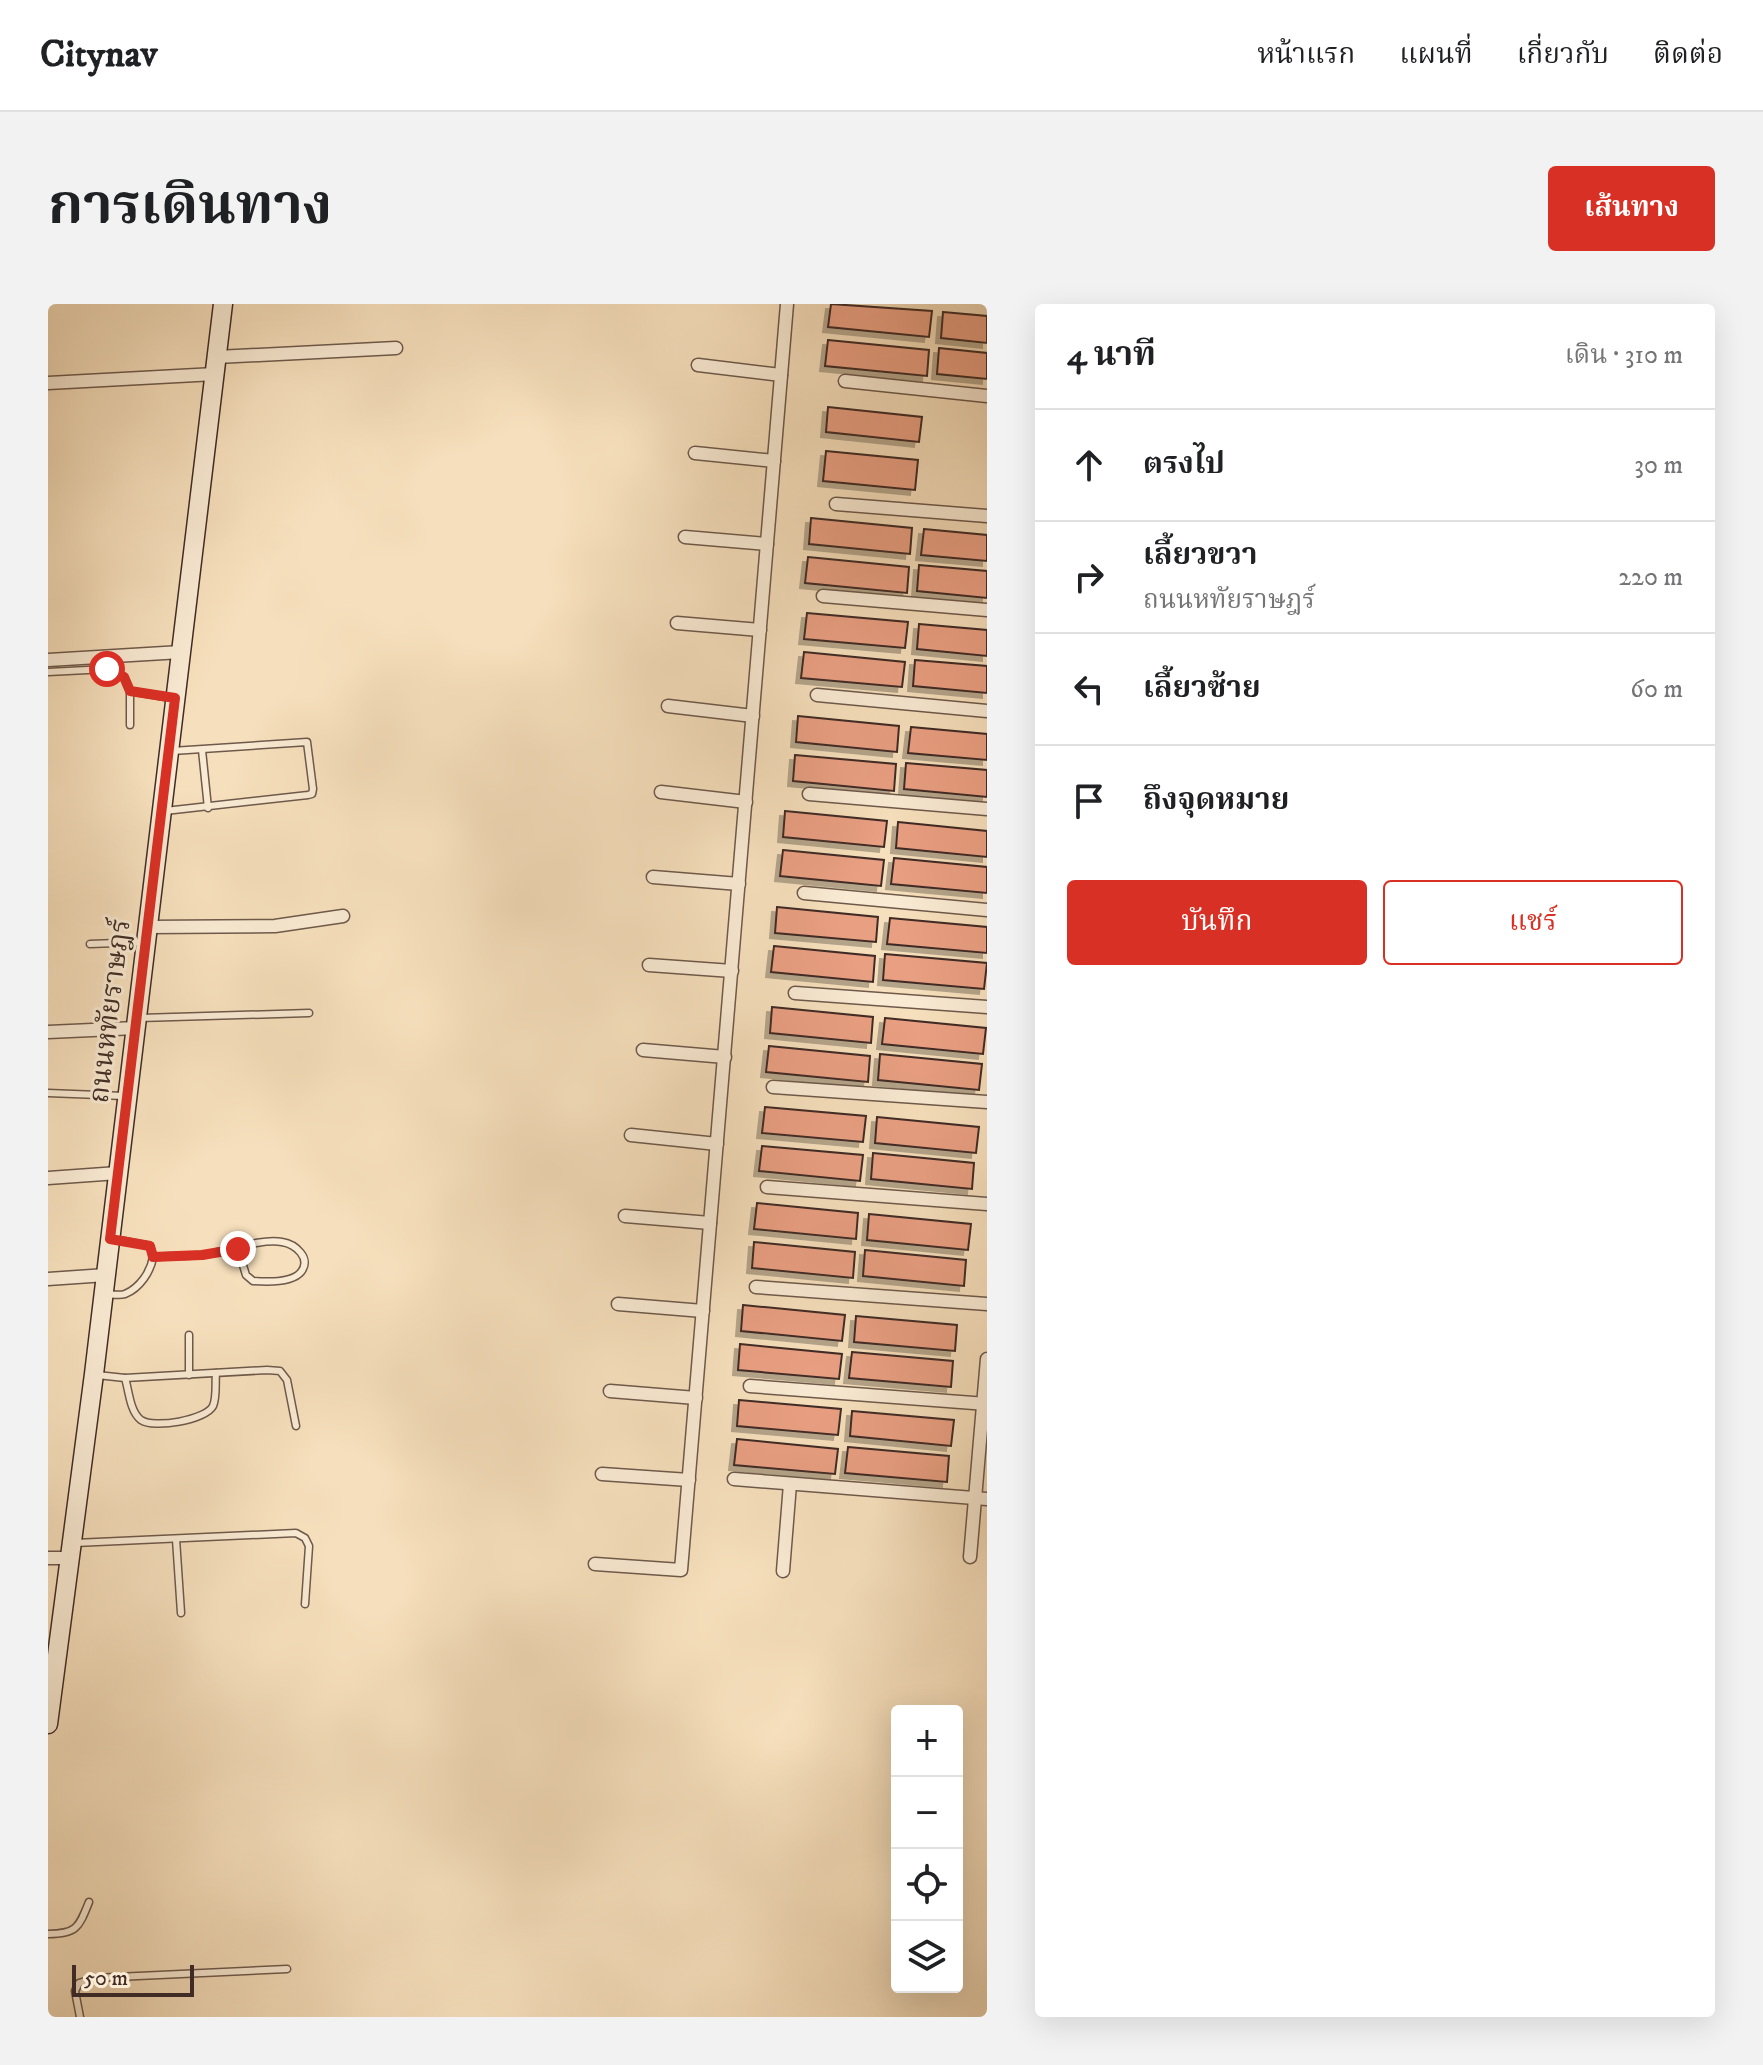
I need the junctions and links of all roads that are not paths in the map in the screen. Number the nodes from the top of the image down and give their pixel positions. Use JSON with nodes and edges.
{"nodes":[{"id":1,"x":223,"y":304,"type":"edge"},
{"id":2,"x":787,"y":304,"type":"edge"},
{"id":3,"x":396,"y":348,"type":"dead end"},
{"id":4,"x":698,"y":365,"type":"dead end"},
{"id":5,"x":216,"y":366,"type":"junction"},
{"id":6,"x":781,"y":375,"type":"junction"},
{"id":7,"x":845,"y":381,"type":"dead end"},
{"id":8,"x":48,"y":383,"type":"edge"},
{"id":9,"x":987,"y":396,"type":"edge"},
{"id":10,"x":695,"y":453,"type":"dead end"},
{"id":11,"x":774,"y":461,"type":"junction"},
{"id":12,"x":836,"y":504,"type":"dead end"},
{"id":13,"x":987,"y":516,"type":"edge"},
{"id":14,"x":685,"y":537,"type":"dead end"},
{"id":15,"x":767,"y":544,"type":"junction"},
{"id":16,"x":823,"y":596,"type":"dead end"},
{"id":17,"x":987,"y":610,"type":"edge"},
{"id":18,"x":677,"y":623,"type":"dead end"},
{"id":19,"x":760,"y":630,"type":"junction"},
{"id":20,"x":181,"y":652,"type":"junction"},
{"id":21,"x":48,"y":660,"type":"edge"},
{"id":22,"x":48,"y":672,"type":"edge"},
{"id":23,"x":130,"y":691,"type":"junction"},
{"id":24,"x":817,"y":695,"type":"dead end"},
{"id":25,"x":175,"y":698,"type":"junction"},
{"id":26,"x":668,"y":706,"type":"dead end"},
{"id":27,"x":987,"y":711,"type":"edge"},
{"id":28,"x":753,"y":716,"type":"junction"},
{"id":29,"x":130,"y":725,"type":"dead end"},
{"id":30,"x":202,"y":750,"type":"junction"},
{"id":31,"x":169,"y":751,"type":"junction"},
{"id":32,"x":661,"y":792,"type":"dead end"},
{"id":33,"x":809,"y":794,"type":"dead end"},
{"id":34,"x":746,"y":802,"type":"junction"},
{"id":35,"x":208,"y":808,"type":"junction"},
{"id":36,"x":987,"y":809,"type":"edge"},
{"id":37,"x":162,"y":811,"type":"junction"},
{"id":38,"x":653,"y":877,"type":"dead end"},
{"id":39,"x":739,"y":884,"type":"junction"},
{"id":40,"x":804,"y":893,"type":"dead end"},
{"id":41,"x":987,"y":910,"type":"edge"},
{"id":42,"x":343,"y":916,"type":"dead end"},
{"id":43,"x":147,"y":934,"type":"junction"},
{"id":44,"x":90,"y":944,"type":"dead end"},
{"id":45,"x":649,"y":965,"type":"dead end"},
{"id":46,"x":732,"y":971,"type":"junction"},
{"id":47,"x":795,"y":993,"type":"dead end"},
{"id":48,"x":987,"y":1007,"type":"edge"},
{"id":49,"x":309,"y":1013,"type":"dead end"},
{"id":50,"x":136,"y":1023,"type":"junction"},
{"id":51,"x":48,"y":1032,"type":"edge"},
{"id":52,"x":643,"y":1050,"type":"dead end"},
{"id":53,"x":725,"y":1057,"type":"junction"},
{"id":54,"x":773,"y":1087,"type":"dead end"},
{"id":55,"x":48,"y":1093,"type":"edge"},
{"id":56,"x":128,"y":1096,"type":"junction"},
{"id":57,"x":987,"y":1102,"type":"edge"},
{"id":58,"x":631,"y":1135,"type":"dead end"},
{"id":59,"x":717,"y":1144,"type":"junction"},
{"id":60,"x":118,"y":1173,"type":"junction"},
{"id":61,"x":48,"y":1178,"type":"edge"},
{"id":62,"x":767,"y":1187,"type":"dead end"},
{"id":63,"x":987,"y":1204,"type":"edge"},
{"id":64,"x":625,"y":1216,"type":"dead end"},
{"id":65,"x":710,"y":1223,"type":"junction"},
{"id":66,"x":110,"y":1239,"type":"junction"},
{"id":67,"x":238,"y":1249,"type":"junction"},
{"id":68,"x":153,"y":1257,"type":"junction"},
{"id":69,"x":48,"y":1279,"type":"edge"},
{"id":70,"x":105,"y":1284,"type":"junction"},
{"id":71,"x":756,"y":1287,"type":"dead end"},
{"id":72,"x":618,"y":1304,"type":"dead end"},
{"id":73,"x":987,"y":1304,"type":"edge"},
{"id":74,"x":703,"y":1311,"type":"junction"},
{"id":75,"x":189,"y":1335,"type":"dead end"},
{"id":76,"x":987,"y":1359,"type":"edge"},
{"id":77,"x":216,"y":1373,"type":"junction"},
{"id":78,"x":94,"y":1374,"type":"junction"},
{"id":79,"x":189,"y":1375,"type":"junction"},
{"id":80,"x":125,"y":1378,"type":"junction"},
{"id":81,"x":750,"y":1386,"type":"dead end"},
{"id":82,"x":610,"y":1391,"type":"dead end"},
{"id":83,"x":696,"y":1398,"type":"junction"},
{"id":84,"x":985,"y":1404,"type":"edge"},
{"id":85,"x":296,"y":1426,"type":"dead end"},
{"id":86,"x":602,"y":1474,"type":"dead end"},
{"id":87,"x":734,"y":1479,"type":"dead end"},
{"id":88,"x":689,"y":1480,"type":"junction"},
{"id":89,"x":790,"y":1484,"type":"junction"},
{"id":90,"x":981,"y":1498,"type":"edge"},
{"id":91,"x":176,"y":1539,"type":"junction"},
{"id":92,"x":71,"y":1550,"type":"junction"},
{"id":93,"x":970,"y":1557,"type":"dead end"},
{"id":94,"x":48,"y":1558,"type":"edge"},
{"id":95,"x":595,"y":1564,"type":"dead end"},
{"id":96,"x":783,"y":1571,"type":"dead end"},
{"id":97,"x":305,"y":1604,"type":"dead end"},
{"id":98,"x":181,"y":1613,"type":"dead end"},
{"id":99,"x":48,"y":1724,"type":"edge"},
{"id":100,"x":89,"y":1902,"type":"dead end"},
{"id":101,"x":48,"y":1934,"type":"edge"},
{"id":102,"x":287,"y":1969,"type":"dead end"},
{"id":103,"x":80,"y":2017,"type":"edge"}],
"edges":[{"from":1,"to":5,"type":"main road","name":"ถนนหทัยราษฎร์"},
{"from":2,"to":6,"type":"street"},
{"from":3,"to":5,"type":"street"},
{"from":4,"to":6,"type":"street"},
{"from":5,"to":8,"type":"street"},
{"from":5,"to":20,"type":"main road","name":"ถนนหทัยราษฎร์"},
{"from":6,"to":11,"type":"street"},
{"from":7,"to":9,"type":"street"},
{"from":10,"to":11,"type":"street"},
{"from":11,"to":15,"type":"street"},
{"from":12,"to":13,"type":"street"},
{"from":14,"to":15,"type":"street"},
{"from":15,"to":19,"type":"street"},
{"from":16,"to":17,"type":"street"},
{"from":18,"to":19,"type":"street"},
{"from":19,"to":28,"type":"street"},
{"from":20,"to":21,"type":"street"},
{"from":20,"to":25,"type":"main road","name":"ถนนหทัยราษฎร์"},
{"from":22,"to":23,"type":"lane"},
{"from":23,"to":25,"type":"lane"},
{"from":23,"to":29,"type":"lane"},
{"from":24,"to":27,"type":"street"},
{"from":25,"to":31,"type":"main road","name":"ถนนหทัยราษฎร์"},
{"from":26,"to":28,"type":"street"},
{"from":28,"to":34,"type":"street"},
{"from":30,"to":31,"type":"lane"},
{"from":30,"to":35,"type":"lane"},
{"from":30,"to":35,"type":"lane"},
{"from":31,"to":37,"type":"main road","name":"ถนนหทัยราษฎร์"},
{"from":32,"to":34,"type":"street"},
{"from":33,"to":36,"type":"street"},
{"from":34,"to":39,"type":"street"},
{"from":35,"to":37,"type":"lane"},
{"from":37,"to":43,"type":"main road","name":"ถนนหทัยราษฎร์"},
{"from":38,"to":39,"type":"street"},
{"from":39,"to":46,"type":"street"},
{"from":40,"to":41,"type":"street"},
{"from":42,"to":43,"type":"street"},
{"from":43,"to":44,"type":"lane"},
{"from":43,"to":50,"type":"main road","name":"ถนนหทัยราษฎร์"},
{"from":45,"to":46,"type":"street"},
{"from":46,"to":53,"type":"street"},
{"from":47,"to":48,"type":"street"},
{"from":49,"to":50,"type":"lane"},
{"from":50,"to":51,"type":"street"},
{"from":50,"to":56,"type":"main road","name":"ถนนหทัยราษฎร์"},
{"from":52,"to":53,"type":"street"},
{"from":53,"to":59,"type":"street"},
{"from":54,"to":57,"type":"street"},
{"from":55,"to":56,"type":"lane"},
{"from":56,"to":60,"type":"main road","name":"ถนนหทัยราษฎร์"},
{"from":58,"to":59,"type":"street"},
{"from":59,"to":65,"type":"street"},
{"from":60,"to":61,"type":"street"},
{"from":60,"to":66,"type":"main road","name":"ถนนหทัยราษฎร์"},
{"from":62,"to":63,"type":"street"},
{"from":64,"to":65,"type":"street"},
{"from":65,"to":74,"type":"street"},
{"from":66,"to":68,"type":"lane"},
{"from":66,"to":70,"type":"main road","name":"ถนนหทัยราษฎร์"},
{"from":67,"to":67,"type":"lane"},
{"from":67,"to":68,"type":"lane"},
{"from":68,"to":70,"type":"lane"},
{"from":69,"to":70,"type":"street"},
{"from":70,"to":78,"type":"main road","name":"ถนนหทัยราษฎร์"},
{"from":71,"to":73,"type":"street"},
{"from":72,"to":74,"type":"street"},
{"from":74,"to":83,"type":"street"},
{"from":75,"to":79,"type":"lane"},
{"from":76,"to":84,"type":"street"},
{"from":77,"to":79,"type":"lane"},
{"from":77,"to":80,"type":"lane"},
{"from":77,"to":85,"type":"lane"},
{"from":78,"to":80,"type":"lane"},
{"from":78,"to":92,"type":"main road","name":"ถนนหทัยราษฎร์"},
{"from":79,"to":80,"type":"lane"},
{"from":81,"to":84,"type":"street"},
{"from":82,"to":83,"type":"street"},
{"from":83,"to":88,"type":"street"},
{"from":84,"to":90,"type":"street"},
{"from":86,"to":88,"type":"street"},
{"from":87,"to":89,"type":"street"},
{"from":88,"to":95,"type":"street"},
{"from":89,"to":90,"type":"street"},
{"from":89,"to":96,"type":"street"},
{"from":90,"to":93,"type":"street"},
{"from":91,"to":92,"type":"lane"},
{"from":91,"to":97,"type":"lane"},
{"from":91,"to":98,"type":"lane"},
{"from":92,"to":94,"type":"street"},
{"from":92,"to":99,"type":"main road","name":"ถนนหทัยราษฎร์"},
{"from":100,"to":101,"type":"lane"},
{"from":102,"to":103,"type":"lane"}]}
